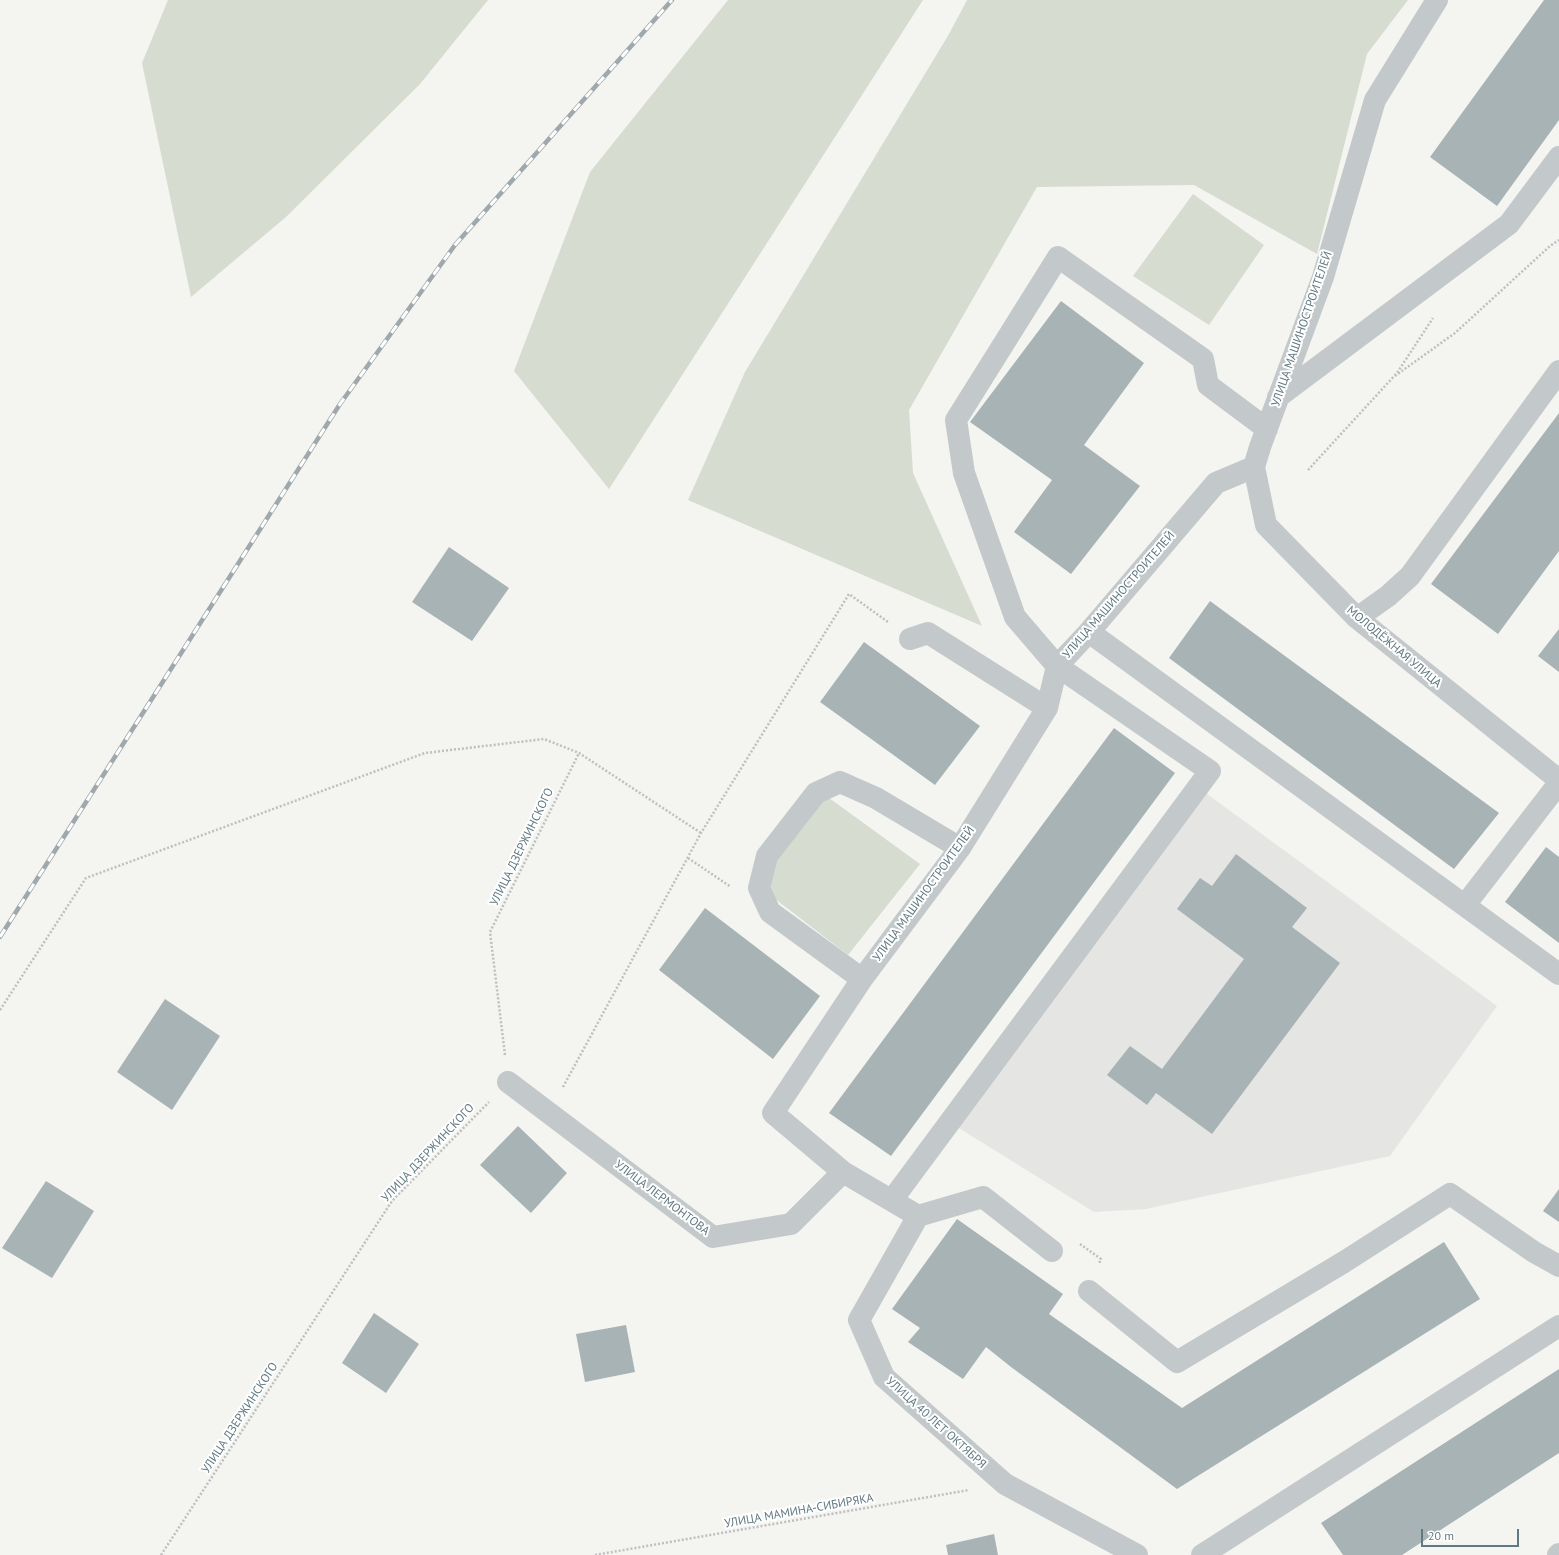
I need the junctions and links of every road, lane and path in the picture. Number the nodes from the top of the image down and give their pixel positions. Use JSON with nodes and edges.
{"nodes":[{"id":1,"x":1437,"y":0,"type":"edge"},
{"id":2,"x":1559,"y":157,"type":"edge"},
{"id":3,"x":1559,"y":240,"type":"edge"},
{"id":4,"x":1436,"y":313,"type":"dead end"},
{"id":5,"x":1559,"y":372,"type":"edge"},
{"id":6,"x":1390,"y":380,"type":"junction"},
{"id":7,"x":1278,"y":397,"type":"junction"},
{"id":8,"x":1267,"y":429,"type":"junction"},
{"id":9,"x":1254,"y":467,"type":"junction"},
{"id":10,"x":1308,"y":470,"type":"dead end"},
{"id":11,"x":1357,"y":618,"type":"junction"},
{"id":12,"x":1089,"y":632,"type":"junction"},
{"id":13,"x":910,"y":639,"type":"joint"},
{"id":14,"x":1057,"y":666,"type":"junction"},
{"id":15,"x":1047,"y":708,"type":"junction"},
{"id":16,"x":579,"y":753,"type":"junction"},
{"id":17,"x":1559,"y":781,"type":"edge"},
{"id":18,"x":702,"y":833,"type":"junction"},
{"id":19,"x":960,"y":848,"type":"junction"},
{"id":20,"x":688,"y":858,"type":"junction"},
{"id":21,"x":759,"y":888,"type":"junction"},
{"id":22,"x":1466,"y":905,"type":"junction"},
{"id":23,"x":1559,"y":974,"type":"edge"},
{"id":24,"x":862,"y":979,"type":"junction"},
{"id":25,"x":0,"y":1010,"type":"edge"},
{"id":26,"x":508,"y":1082,"type":"junction"},
{"id":27,"x":549,"y":1112,"type":"junction"},
{"id":28,"x":843,"y":1172,"type":"junction"},
{"id":29,"x":892,"y":1200,"type":"junction"},
{"id":30,"x":918,"y":1216,"type":"junction"},
{"id":31,"x":1052,"y":1251,"type":"joint"},
{"id":32,"x":1559,"y":1266,"type":"edge"},
{"id":33,"x":1089,"y":1291,"type":"joint"},
{"id":34,"x":1559,"y":1326,"type":"edge"},
{"id":35,"x":1005,"y":1484,"type":"junction"},
{"id":36,"x":161,"y":1555,"type":"edge"},
{"id":37,"x":596,"y":1555,"type":"edge"},
{"id":38,"x":1137,"y":1555,"type":"edge"},
{"id":39,"x":1202,"y":1555,"type":"edge"}],
"edges":[{"from":1,"to":7,"type":"street","name":"УЛИЦА МАШИНОСТРОИТЕЛЕЙ"},
{"from":2,"to":7,"type":"street"},
{"from":3,"to":6,"type":"path"},
{"from":4,"to":6,"type":"path"},
{"from":5,"to":11,"type":"street"},
{"from":6,"to":10,"type":"path"},
{"from":7,"to":8,"type":"street","name":"УЛИЦА МАШИНОСТРОИТЕЛЕЙ"},
{"from":8,"to":9,"type":"street","name":"УЛИЦА МАШИНОСТРОИТЕЛЕЙ"},
{"from":8,"to":14,"type":"street"},
{"from":9,"to":11,"type":"street","name":"МОЛОДЁЖНАЯ УЛИЦА"},
{"from":9,"to":12,"type":"street","name":"УЛИЦА МАШИНОСТРОИТЕЛЕЙ"},
{"from":11,"to":17,"type":"street","name":"МОЛОДЁЖНАЯ УЛИЦА"},
{"from":12,"to":14,"type":"street","name":"УЛИЦА МАШИНОСТРОИТЕЛЕЙ"},
{"from":12,"to":22,"type":"street"},
{"from":13,"to":15,"type":"street"},
{"from":13,"to":18,"type":"path"},
{"from":14,"to":15,"type":"street","name":"УЛИЦА МАШИНОСТРОИТЕЛЕЙ"},
{"from":14,"to":29,"type":"street"},
{"from":15,"to":19,"type":"street","name":"УЛИЦА МАШИНОСТРОИТЕЛЕЙ"},
{"from":16,"to":18,"type":"path"},
{"from":16,"to":25,"type":"path"},
{"from":16,"to":26,"type":"path","name":"УЛИЦА ДЗЕРЖИНСКОГО"},
{"from":17,"to":22,"type":"street"},
{"from":18,"to":20,"type":"path"},
{"from":19,"to":21,"type":"street"},
{"from":19,"to":24,"type":"street","name":"УЛИЦА МАШИНОСТРОИТЕЛЕЙ"},
{"from":20,"to":21,"type":"path"},
{"from":20,"to":27,"type":"path"},
{"from":21,"to":24,"type":"street"},
{"from":22,"to":23,"type":"street"},
{"from":24,"to":28,"type":"street","name":"УЛИЦА МАШИНОСТРОИТЕЛЕЙ"},
{"from":26,"to":27,"type":"street","name":"УЛИЦА ЛЕРМОНТОВА"},
{"from":26,"to":36,"type":"path","name":"УЛИЦА ДЗЕРЖИНСКОГО"},
{"from":27,"to":28,"type":"street","name":"УЛИЦА ЛЕРМОНТОВА"},
{"from":28,"to":29,"type":"street"},
{"from":29,"to":30,"type":"street"},
{"from":30,"to":31,"type":"street"},
{"from":30,"to":35,"type":"street","name":"УЛИЦА 40 ЛЕТ ОКТЯБРЯ"},
{"from":31,"to":33,"type":"path"},
{"from":32,"to":33,"type":"street"},
{"from":34,"to":39,"type":"street"},
{"from":35,"to":37,"type":"path","name":"УЛИЦА МАМИНА-СИБИРЯКА"},
{"from":35,"to":38,"type":"street","name":"УЛИЦА 40 ЛЕТ ОКТЯБРЯ"}]}
